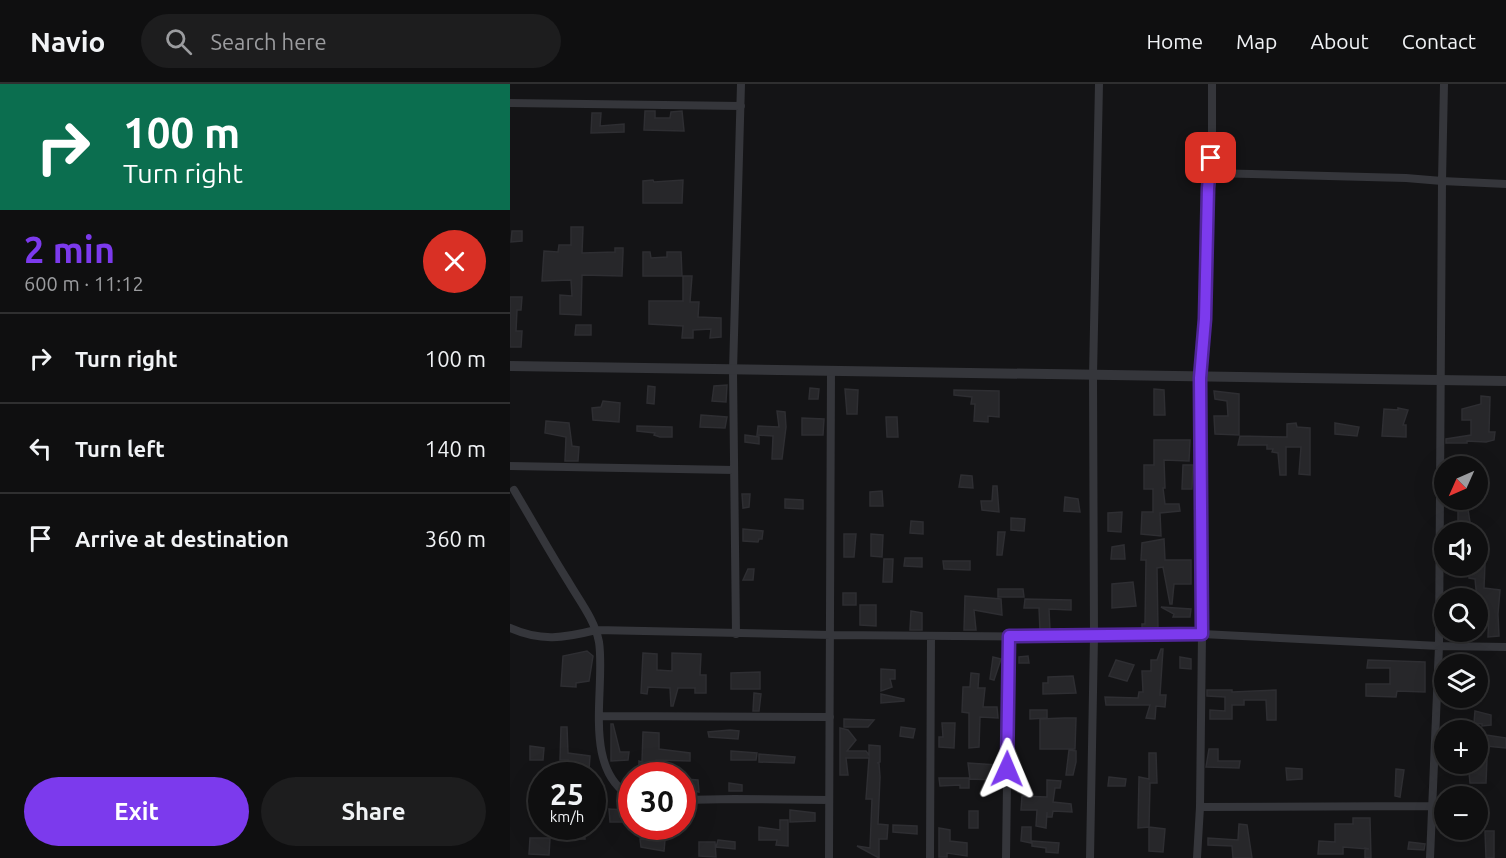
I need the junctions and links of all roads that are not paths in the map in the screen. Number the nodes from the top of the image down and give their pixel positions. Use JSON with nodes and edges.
{"nodes":[{"id":1,"x":741,"y":84,"type":"edge"},
{"id":2,"x":1099,"y":84,"type":"edge"},
{"id":3,"x":1212,"y":84,"type":"edge"},
{"id":4,"x":1444,"y":84,"type":"edge"},
{"id":5,"x":510,"y":103,"type":"edge"},
{"id":6,"x":741,"y":106,"type":"junction"},
{"id":7,"x":1210,"y":173,"type":"junction"},
{"id":8,"x":1442,"y":182,"type":"junction"},
{"id":9,"x":1506,"y":184,"type":"edge"},
{"id":10,"x":510,"y":366,"type":"edge"},
{"id":11,"x":733,"y":371,"type":"junction"},
{"id":12,"x":831,"y":372,"type":"junction"},
{"id":13,"x":1093,"y":376,"type":"junction"},
{"id":14,"x":1200,"y":378,"type":"junction"},
{"id":15,"x":1440,"y":381,"type":"junction"},
{"id":16,"x":1506,"y":381,"type":"edge"},
{"id":17,"x":510,"y":466,"type":"edge"},
{"id":18,"x":734,"y":470,"type":"junction"},
{"id":19,"x":514,"y":490,"type":"dead end"},
{"id":20,"x":510,"y":628,"type":"edge"},
{"id":21,"x":596,"y":630,"type":"junction"},
{"id":22,"x":736,"y":634,"type":"junction"},
{"id":23,"x":1202,"y":634,"type":"junction"},
{"id":24,"x":831,"y":635,"type":"junction"},
{"id":25,"x":931,"y":636,"type":"junction"},
{"id":26,"x":1009,"y":636,"type":"junction"},
{"id":27,"x":1094,"y":637,"type":"junction"},
{"id":28,"x":1439,"y":646,"type":"junction"},
{"id":29,"x":1506,"y":647,"type":"edge"},
{"id":30,"x":600,"y":716,"type":"junction"},
{"id":31,"x":830,"y":717,"type":"junction"},
{"id":32,"x":618,"y":787,"type":"edge"},
{"id":33,"x":696,"y":800,"type":"edge"},
{"id":34,"x":829,"y":800,"type":"junction"},
{"id":35,"x":1432,"y":806,"type":"junction"},
{"id":36,"x":1200,"y":807,"type":"junction"},
{"id":37,"x":829,"y":858,"type":"edge"},
{"id":38,"x":930,"y":858,"type":"edge"},
{"id":39,"x":1006,"y":858,"type":"edge"},
{"id":40,"x":1090,"y":858,"type":"edge"},
{"id":41,"x":1197,"y":858,"type":"edge"},
{"id":42,"x":1430,"y":858,"type":"edge"}],
"edges":[{"from":1,"to":6,"type":"street"},
{"from":2,"to":13,"type":"street"},
{"from":3,"to":7,"type":"street"},
{"from":4,"to":8,"type":"street"},
{"from":5,"to":6,"type":"street"},
{"from":6,"to":11,"type":"street"},
{"from":7,"to":8,"type":"street"},
{"from":7,"to":14,"type":"street"},
{"from":8,"to":9,"type":"street"},
{"from":8,"to":15,"type":"street"},
{"from":10,"to":11,"type":"street"},
{"from":11,"to":12,"type":"street"},
{"from":11,"to":18,"type":"street"},
{"from":12,"to":13,"type":"street"},
{"from":12,"to":24,"type":"street"},
{"from":13,"to":14,"type":"street"},
{"from":13,"to":27,"type":"street"},
{"from":14,"to":15,"type":"street"},
{"from":14,"to":23,"type":"street"},
{"from":15,"to":16,"type":"street"},
{"from":15,"to":28,"type":"street"},
{"from":17,"to":18,"type":"street"},
{"from":18,"to":22,"type":"street"},
{"from":19,"to":21,"type":"street"},
{"from":20,"to":21,"type":"street"},
{"from":21,"to":22,"type":"street"},
{"from":21,"to":30,"type":"street"},
{"from":22,"to":24,"type":"street"},
{"from":23,"to":27,"type":"street"},
{"from":23,"to":28,"type":"street"},
{"from":23,"to":36,"type":"street"},
{"from":24,"to":25,"type":"street"},
{"from":24,"to":31,"type":"street"},
{"from":25,"to":26,"type":"street"},
{"from":25,"to":38,"type":"street"},
{"from":26,"to":27,"type":"street"},
{"from":26,"to":39,"type":"street"},
{"from":27,"to":40,"type":"street"},
{"from":28,"to":29,"type":"street"},
{"from":28,"to":35,"type":"street"},
{"from":30,"to":31,"type":"street"},
{"from":30,"to":32,"type":"street"},
{"from":31,"to":34,"type":"street"},
{"from":33,"to":34,"type":"street"},
{"from":34,"to":37,"type":"street"},
{"from":35,"to":36,"type":"street"},
{"from":35,"to":42,"type":"street"},
{"from":36,"to":41,"type":"street"}]}
